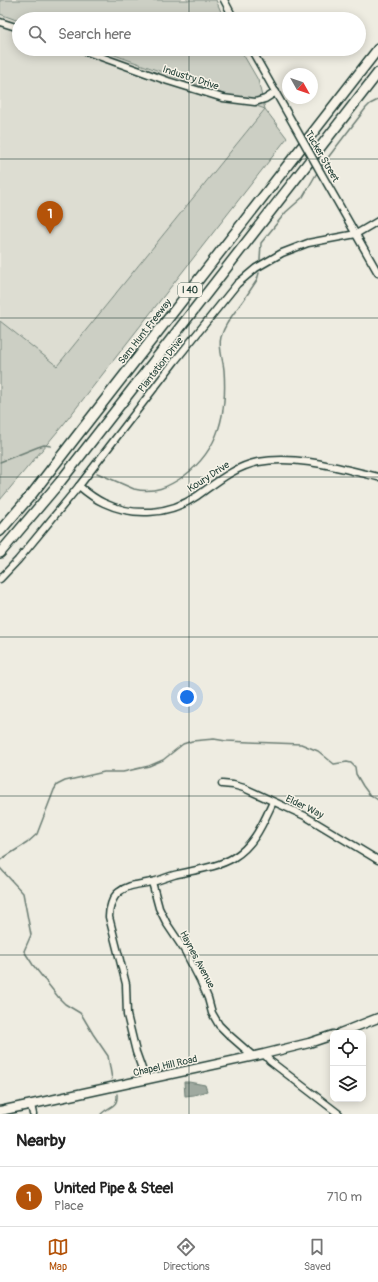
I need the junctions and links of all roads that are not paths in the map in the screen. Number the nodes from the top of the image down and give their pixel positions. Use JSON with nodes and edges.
{"nodes":[{"id":1,"x":224,"y":0,"type":"edge"},
{"id":2,"x":230,"y":12,"type":"edge"},
{"id":3,"x":0,"y":22,"type":"edge"},
{"id":4,"x":12,"y":26,"type":"edge"},
{"id":5,"x":378,"y":49,"type":"edge"},
{"id":6,"x":98,"y":56,"type":"edge"},
{"id":7,"x":254,"y":56,"type":"edge"},
{"id":8,"x":378,"y":72,"type":"edge"},
{"id":9,"x":276,"y":92,"type":"junction"},
{"id":10,"x":378,"y":221,"type":"edge"},
{"id":11,"x":356,"y":234,"type":"junction"},
{"id":12,"x":378,"y":273,"type":"edge"},
{"id":13,"x":378,"y":477,"type":"edge"},
{"id":14,"x":78,"y":486,"type":"junction"},
{"id":15,"x":0,"y":531,"type":"edge"},
{"id":16,"x":0,"y":552,"type":"edge"},
{"id":17,"x":0,"y":579,"type":"edge"},
{"id":18,"x":222,"y":784,"type":"dead end"},
{"id":19,"x":273,"y":802,"type":"junction"},
{"id":20,"x":378,"y":860,"type":"edge"},
{"id":21,"x":152,"y":882,"type":"junction"},
{"id":22,"x":378,"y":1018,"type":"edge"},
{"id":23,"x":348,"y":1030,"type":"edge"},
{"id":24,"x":330,"y":1036,"type":"edge"},
{"id":25,"x":264,"y":1054,"type":"junction"},
{"id":26,"x":253,"y":1056,"type":"junction"},
{"id":27,"x":146,"y":1080,"type":"junction"},
{"id":28,"x":31,"y":1105,"type":"junction"},
{"id":29,"x":0,"y":1111,"type":"edge"},
{"id":30,"x":33,"y":1114,"type":"edge"},
{"id":31,"x":339,"y":1114,"type":"edge"}],
"edges":[{"from":1,"to":2,"type":"street"},
{"from":3,"to":4,"type":"street"},
{"from":5,"to":15,"type":"highway","name":"Sam Hunt Freeway","number":"I 40"},
{"from":6,"to":9,"type":"street","name":"Industry Drive"},
{"from":7,"to":9,"type":"street","name":"Tucker Street"},
{"from":8,"to":16,"type":"highway","number":"I 40"},
{"from":9,"to":11,"type":"street","name":"Tucker Street","bridge":true},
{"from":10,"to":11,"type":"street","name":"Plantation Drive"},
{"from":11,"to":12,"type":"street","name":"Tucker Street"},
{"from":11,"to":14,"type":"street","name":"Plantation Drive"},
{"from":13,"to":14,"type":"street","name":"Koury Drive"},
{"from":14,"to":17,"type":"street","name":"Plantation Drive"},
{"from":18,"to":19,"type":"street"},
{"from":19,"to":20,"type":"street","name":"Elder Way"},
{"from":19,"to":21,"type":"street","name":"Elder Way"},
{"from":21,"to":26,"type":"street","name":"Haynes Avenue"},
{"from":21,"to":27,"type":"street","name":"Elder Way"},
{"from":22,"to":23,"type":"main road"},
{"from":24,"to":25,"type":"main road","name":"Chapel Hill Road"},
{"from":25,"to":26,"type":"main road","name":"Chapel Hill Road"},
{"from":25,"to":31,"type":"street"},
{"from":26,"to":27,"type":"main road","name":"Chapel Hill Road"},
{"from":27,"to":28,"type":"main road","name":"Chapel Hill Road"},
{"from":28,"to":29,"type":"main road","name":"Chapel Hill Road"},
{"from":28,"to":30,"type":"street"}]}
